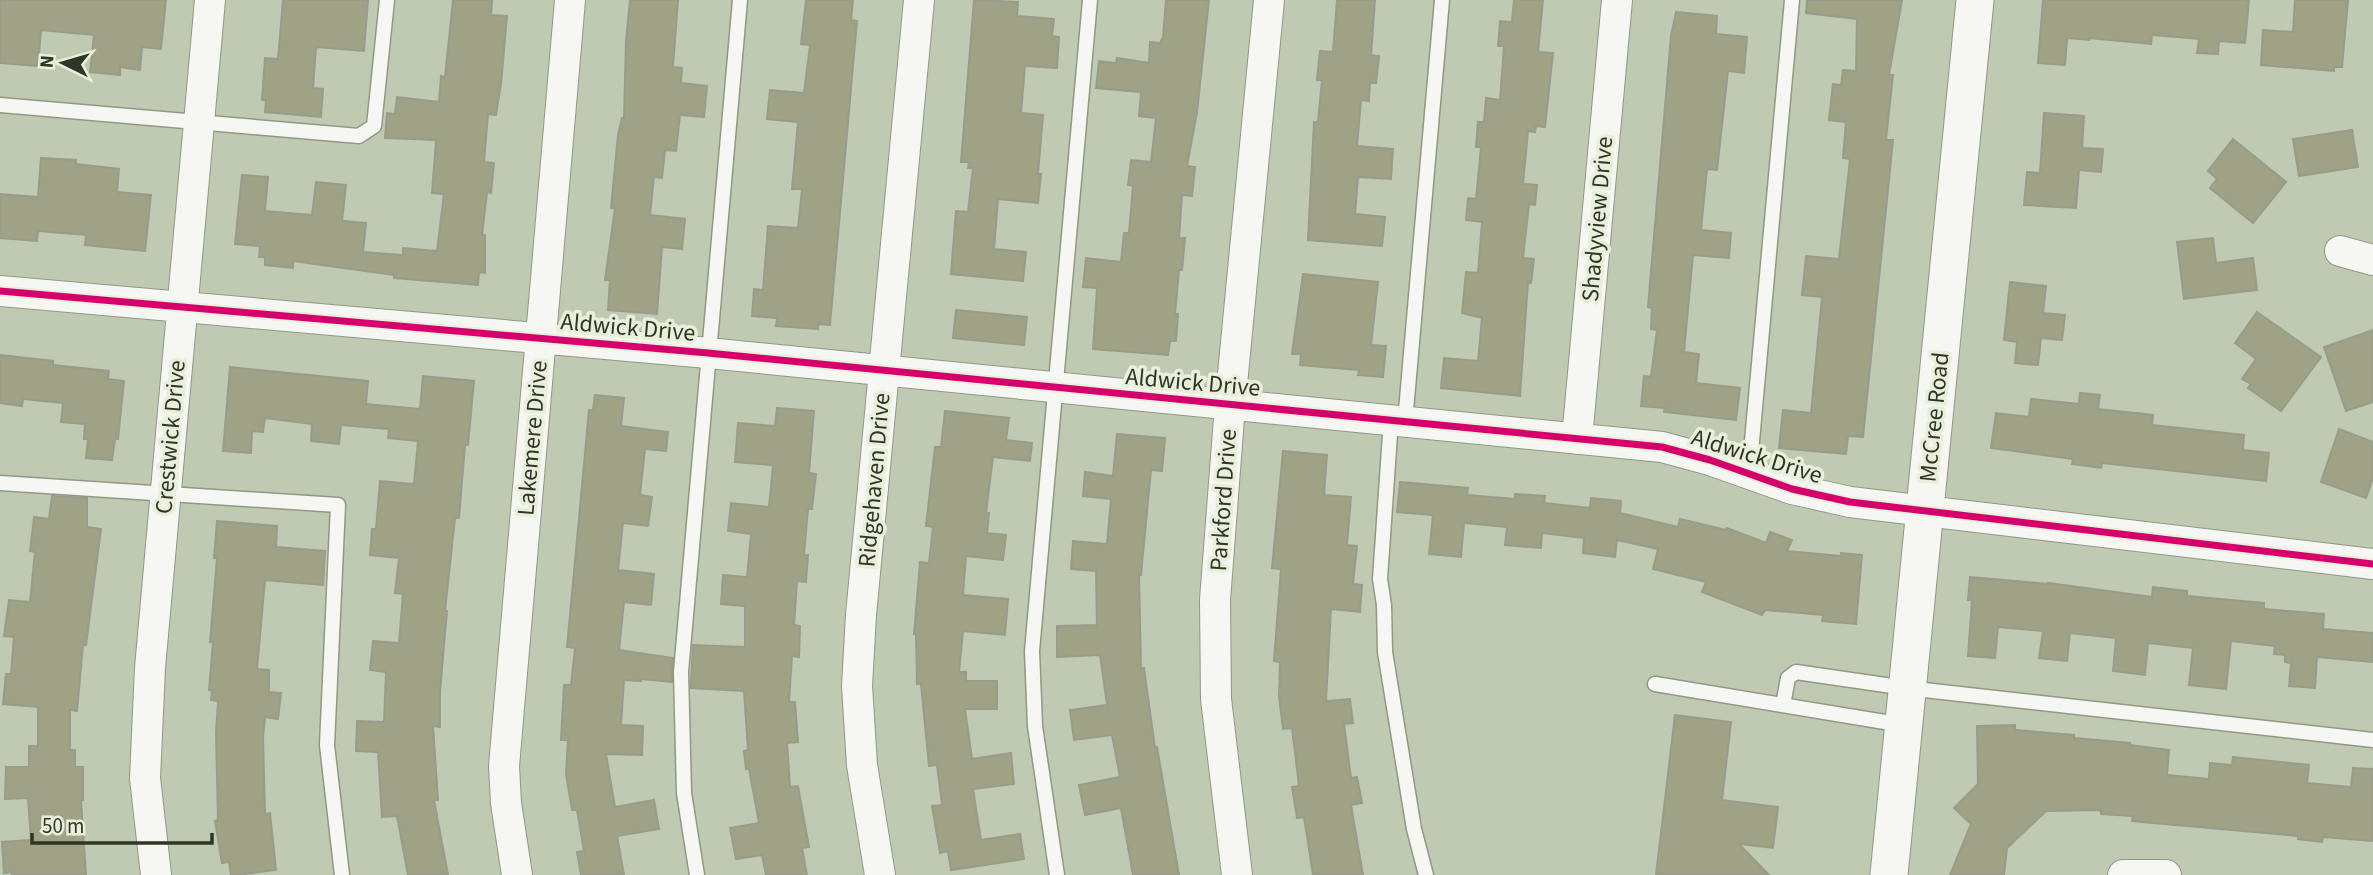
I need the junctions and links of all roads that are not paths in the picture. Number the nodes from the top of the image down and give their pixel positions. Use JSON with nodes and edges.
{"nodes":[{"id":1,"x":210,"y":0,"type":"edge"},
{"id":2,"x":387,"y":0,"type":"edge"},
{"id":3,"x":570,"y":0,"type":"edge"},
{"id":4,"x":740,"y":0,"type":"edge"},
{"id":5,"x":919,"y":0,"type":"edge"},
{"id":6,"x":1090,"y":0,"type":"edge"},
{"id":7,"x":1269,"y":0,"type":"edge"},
{"id":8,"x":1442,"y":0,"type":"edge"},
{"id":9,"x":1617,"y":0,"type":"edge"},
{"id":10,"x":1792,"y":0,"type":"edge"},
{"id":11,"x":1975,"y":0,"type":"edge"},
{"id":12,"x":0,"y":105,"type":"edge"},
{"id":13,"x":198,"y":123,"type":"junction"},
{"id":14,"x":2340,"y":251,"type":"dead end"},
{"id":15,"x":2373,"y":260,"type":"edge"},
{"id":16,"x":0,"y":291,"type":"edge"},
{"id":17,"x":182,"y":308,"type":"junction"},
{"id":18,"x":541,"y":338,"type":"junction"},
{"id":19,"x":708,"y":353,"type":"junction"},
{"id":20,"x":884,"y":372,"type":"junction"},
{"id":21,"x":1054,"y":388,"type":"junction"},
{"id":22,"x":1230,"y":405,"type":"junction"},
{"id":23,"x":1398,"y":421,"type":"junction"},
{"id":24,"x":1577,"y":439,"type":"junction"},
{"id":25,"x":1749,"y":474,"type":"junction"},
{"id":26,"x":0,"y":483,"type":"edge"},
{"id":27,"x":165,"y":493,"type":"junction"},
{"id":28,"x":1925,"y":512,"type":"junction"},
{"id":29,"x":2373,"y":564,"type":"edge"},
{"id":30,"x":1655,"y":684,"type":"dead end"},
{"id":31,"x":1906,"y":688,"type":"junction"},
{"id":32,"x":1783,"y":705,"type":"junction"},
{"id":33,"x":1903,"y":725,"type":"junction"},
{"id":34,"x":2373,"y":740,"type":"edge"},
{"id":35,"x":2126,"y":874,"type":"edge"},
{"id":36,"x":156,"y":875,"type":"edge"},
{"id":37,"x":342,"y":875,"type":"edge"},
{"id":38,"x":517,"y":875,"type":"edge"},
{"id":39,"x":697,"y":875,"type":"edge"},
{"id":40,"x":880,"y":875,"type":"edge"},
{"id":41,"x":1057,"y":875,"type":"edge"},
{"id":42,"x":1237,"y":875,"type":"edge"},
{"id":43,"x":1426,"y":875,"type":"edge"},
{"id":44,"x":1889,"y":875,"type":"edge"},
{"id":45,"x":2166,"y":875,"type":"edge"}],
"edges":[{"from":1,"to":13,"type":"street","name":"Crestwick Drive"},
{"from":2,"to":13,"type":"lane"},
{"from":3,"to":18,"type":"street","name":"Lakemere Drive"},
{"from":4,"to":19,"type":"lane"},
{"from":5,"to":20,"type":"street","name":"Ridgehaven Drive"},
{"from":6,"to":21,"type":"lane"},
{"from":7,"to":22,"type":"street","name":"Parkford Drive"},
{"from":8,"to":23,"type":"lane"},
{"from":9,"to":24,"type":"street","name":"Shadyview Drive"},
{"from":10,"to":25,"type":"lane"},
{"from":11,"to":28,"type":"street","name":"McCree Road"},
{"from":12,"to":13,"type":"lane"},
{"from":13,"to":17,"type":"street","name":"Crestwick Drive"},
{"from":14,"to":15,"type":"street"},
{"from":16,"to":17,"type":"street","name":"Aldwick Drive"},
{"from":17,"to":18,"type":"street","name":"Aldwick Drive"},
{"from":17,"to":27,"type":"street","name":"Crestwick Drive"},
{"from":18,"to":19,"type":"street","name":"Aldwick Drive"},
{"from":18,"to":38,"type":"street","name":"Lakemere Drive"},
{"from":19,"to":20,"type":"street","name":"Aldwick Drive"},
{"from":19,"to":39,"type":"lane"},
{"from":20,"to":21,"type":"street","name":"Aldwick Drive"},
{"from":20,"to":40,"type":"street","name":"Ridgehaven Drive"},
{"from":21,"to":22,"type":"street","name":"Aldwick Drive"},
{"from":21,"to":41,"type":"lane"},
{"from":22,"to":23,"type":"street","name":"Aldwick Drive"},
{"from":22,"to":42,"type":"street","name":"Parkford Drive"},
{"from":23,"to":24,"type":"street","name":"Aldwick Drive"},
{"from":23,"to":43,"type":"lane"},
{"from":24,"to":25,"type":"street","name":"Aldwick Drive"},
{"from":25,"to":28,"type":"street","name":"Aldwick Drive"},
{"from":26,"to":27,"type":"lane"},
{"from":27,"to":36,"type":"street","name":"Crestwick Drive"},
{"from":27,"to":37,"type":"lane"},
{"from":28,"to":29,"type":"street","name":"Aldwick Drive"},
{"from":28,"to":31,"type":"street","name":"McCree Road"},
{"from":30,"to":32,"type":"lane"},
{"from":31,"to":32,"type":"lane"},
{"from":31,"to":33,"type":"street","name":"McCree Road"},
{"from":31,"to":34,"type":"lane"},
{"from":32,"to":33,"type":"lane"},
{"from":33,"to":44,"type":"street","name":"McCree Road"},
{"from":35,"to":45,"type":"street"}]}
